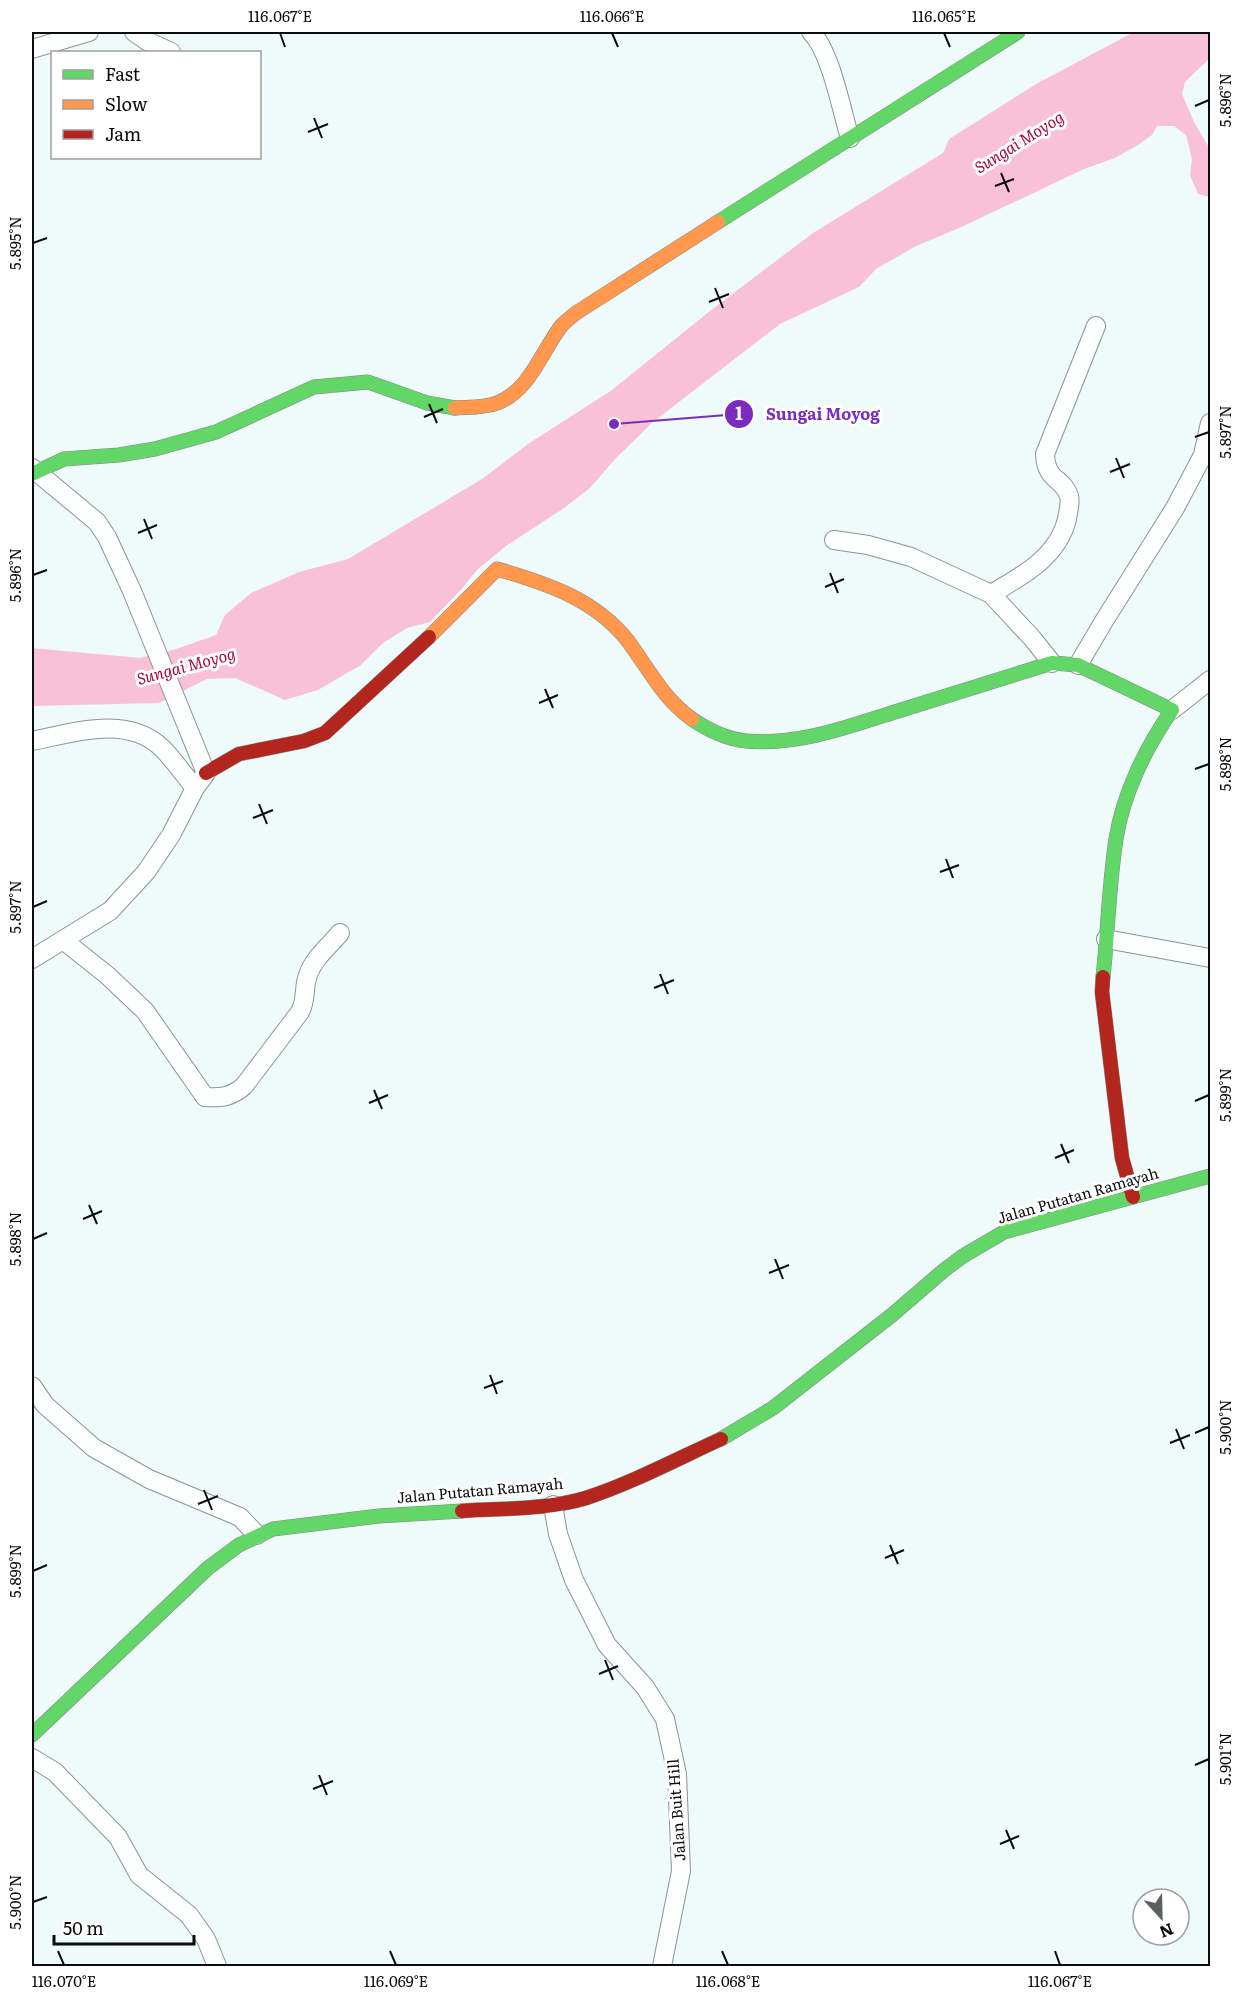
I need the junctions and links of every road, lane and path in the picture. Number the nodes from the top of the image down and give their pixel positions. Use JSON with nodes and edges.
{"nodes":[{"id":1,"x":89,"y":32,"type":"edge"},
{"id":2,"x":134,"y":32,"type":"edge"},
{"id":3,"x":1018,"y":32,"type":"edge"},
{"id":4,"x":819,"y":34,"type":"edge"},
{"id":5,"x":32,"y":49,"type":"edge"},
{"id":6,"x":169,"y":51,"type":"edge"},
{"id":7,"x":850,"y":138,"type":"junction"},
{"id":8,"x":1096,"y":326,"type":"dead end"},
{"id":9,"x":1210,"y":423,"type":"edge"},
{"id":10,"x":34,"y":471,"type":"edge"},
{"id":11,"x":834,"y":540,"type":"dead end"},
{"id":12,"x":991,"y":594,"type":"junction"},
{"id":13,"x":1052,"y":663,"type":"junction"},
{"id":14,"x":1078,"y":665,"type":"junction"},
{"id":15,"x":1210,"y":680,"type":"edge"},
{"id":16,"x":1172,"y":710,"type":"junction"},
{"id":17,"x":32,"y":741,"type":"edge"},
{"id":18,"x":206,"y":772,"type":"junction"},
{"id":19,"x":195,"y":788,"type":"junction"},
{"id":20,"x":340,"y":933,"type":"dead end"},
{"id":21,"x":1106,"y":939,"type":"junction"},
{"id":22,"x":63,"y":940,"type":"junction"},
{"id":23,"x":1210,"y":957,"type":"edge"},
{"id":24,"x":32,"y":959,"type":"edge"},
{"id":25,"x":1210,"y":1176,"type":"edge"},
{"id":26,"x":1132,"y":1197,"type":"junction"},
{"id":27,"x":32,"y":1386,"type":"edge"},
{"id":28,"x":553,"y":1505,"type":"junction"},
{"id":29,"x":257,"y":1535,"type":"junction"},
{"id":30,"x":32,"y":1735,"type":"edge"},
{"id":31,"x":32,"y":1758,"type":"edge"},
{"id":32,"x":217,"y":1966,"type":"edge"},
{"id":33,"x":662,"y":1966,"type":"edge"}],
"edges":[{"from":1,"to":5,"type":"street"},
{"from":2,"to":6,"type":"street"},
{"from":3,"to":7,"type":"street"},
{"from":4,"to":7,"type":"street"},
{"from":7,"to":10,"type":"street"},
{"from":8,"to":12,"type":"street"},
{"from":9,"to":14,"type":"street"},
{"from":10,"to":18,"type":"street"},
{"from":11,"to":12,"type":"street"},
{"from":12,"to":13,"type":"street"},
{"from":13,"to":14,"type":"street"},
{"from":13,"to":18,"type":"street"},
{"from":14,"to":16,"type":"street"},
{"from":15,"to":16,"type":"street"},
{"from":16,"to":21,"type":"street"},
{"from":17,"to":19,"type":"street"},
{"from":18,"to":19,"type":"street"},
{"from":19,"to":22,"type":"street"},
{"from":20,"to":22,"type":"street"},
{"from":21,"to":23,"type":"street"},
{"from":21,"to":26,"type":"street"},
{"from":22,"to":24,"type":"street"},
{"from":25,"to":26,"type":"street","name":"Jalan Putatan Ramayah"},
{"from":26,"to":28,"type":"street","name":"Jalan Putatan Ramayah"},
{"from":27,"to":29,"type":"street"},
{"from":28,"to":29,"type":"street","name":"Jalan Putatan Ramayah"},
{"from":28,"to":33,"type":"street","name":"Jalan Buit Hill"},
{"from":29,"to":30,"type":"street","name":"Jalan Putatan Ramayah"},
{"from":31,"to":32,"type":"street"}]}
